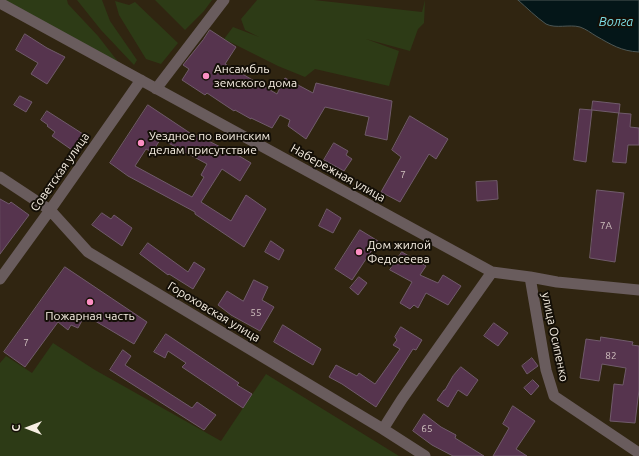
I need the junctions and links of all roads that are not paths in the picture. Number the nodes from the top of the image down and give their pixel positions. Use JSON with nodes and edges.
{"nodes":[{"id":1,"x":224,"y":0,"type":"edge"},
{"id":2,"x":0,"y":2,"type":"edge"},
{"id":3,"x":140,"y":80,"type":"junction"},
{"id":4,"x":156,"y":89,"type":"junction"},
{"id":5,"x":0,"y":177,"type":"edge"},
{"id":6,"x":50,"y":210,"type":"junction"},
{"id":7,"x":492,"y":272,"type":"junction"},
{"id":8,"x":530,"y":277,"type":"junction"},
{"id":9,"x":0,"y":279,"type":"edge"},
{"id":10,"x":639,"y":290,"type":"edge"},
{"id":11,"x":383,"y":429,"type":"junction"},
{"id":12,"x":639,"y":453,"type":"edge"},
{"id":13,"x":425,"y":456,"type":"edge"}],
"edges":[{"from":1,"to":4,"type":"street"},
{"from":2,"to":3,"type":"street","name":"Набережная улица"},
{"from":3,"to":4,"type":"street","name":"Набережная улица"},
{"from":3,"to":6,"type":"street","name":"Советская улица"},
{"from":4,"to":7,"type":"street","name":"Набережная улица"},
{"from":5,"to":6,"type":"street","name":"Гороховская улица"},
{"from":6,"to":9,"type":"street","name":"Советская улица"},
{"from":6,"to":11,"type":"street","name":"Гороховская улица"},
{"from":7,"to":8,"type":"street","name":"Набережная улица"},
{"from":7,"to":11,"type":"street"},
{"from":8,"to":10,"type":"street","name":"Набережная улица"},
{"from":8,"to":12,"type":"street","name":"улица Осипенко"},
{"from":11,"to":13,"type":"street","name":"Гороховская улица"}]}
